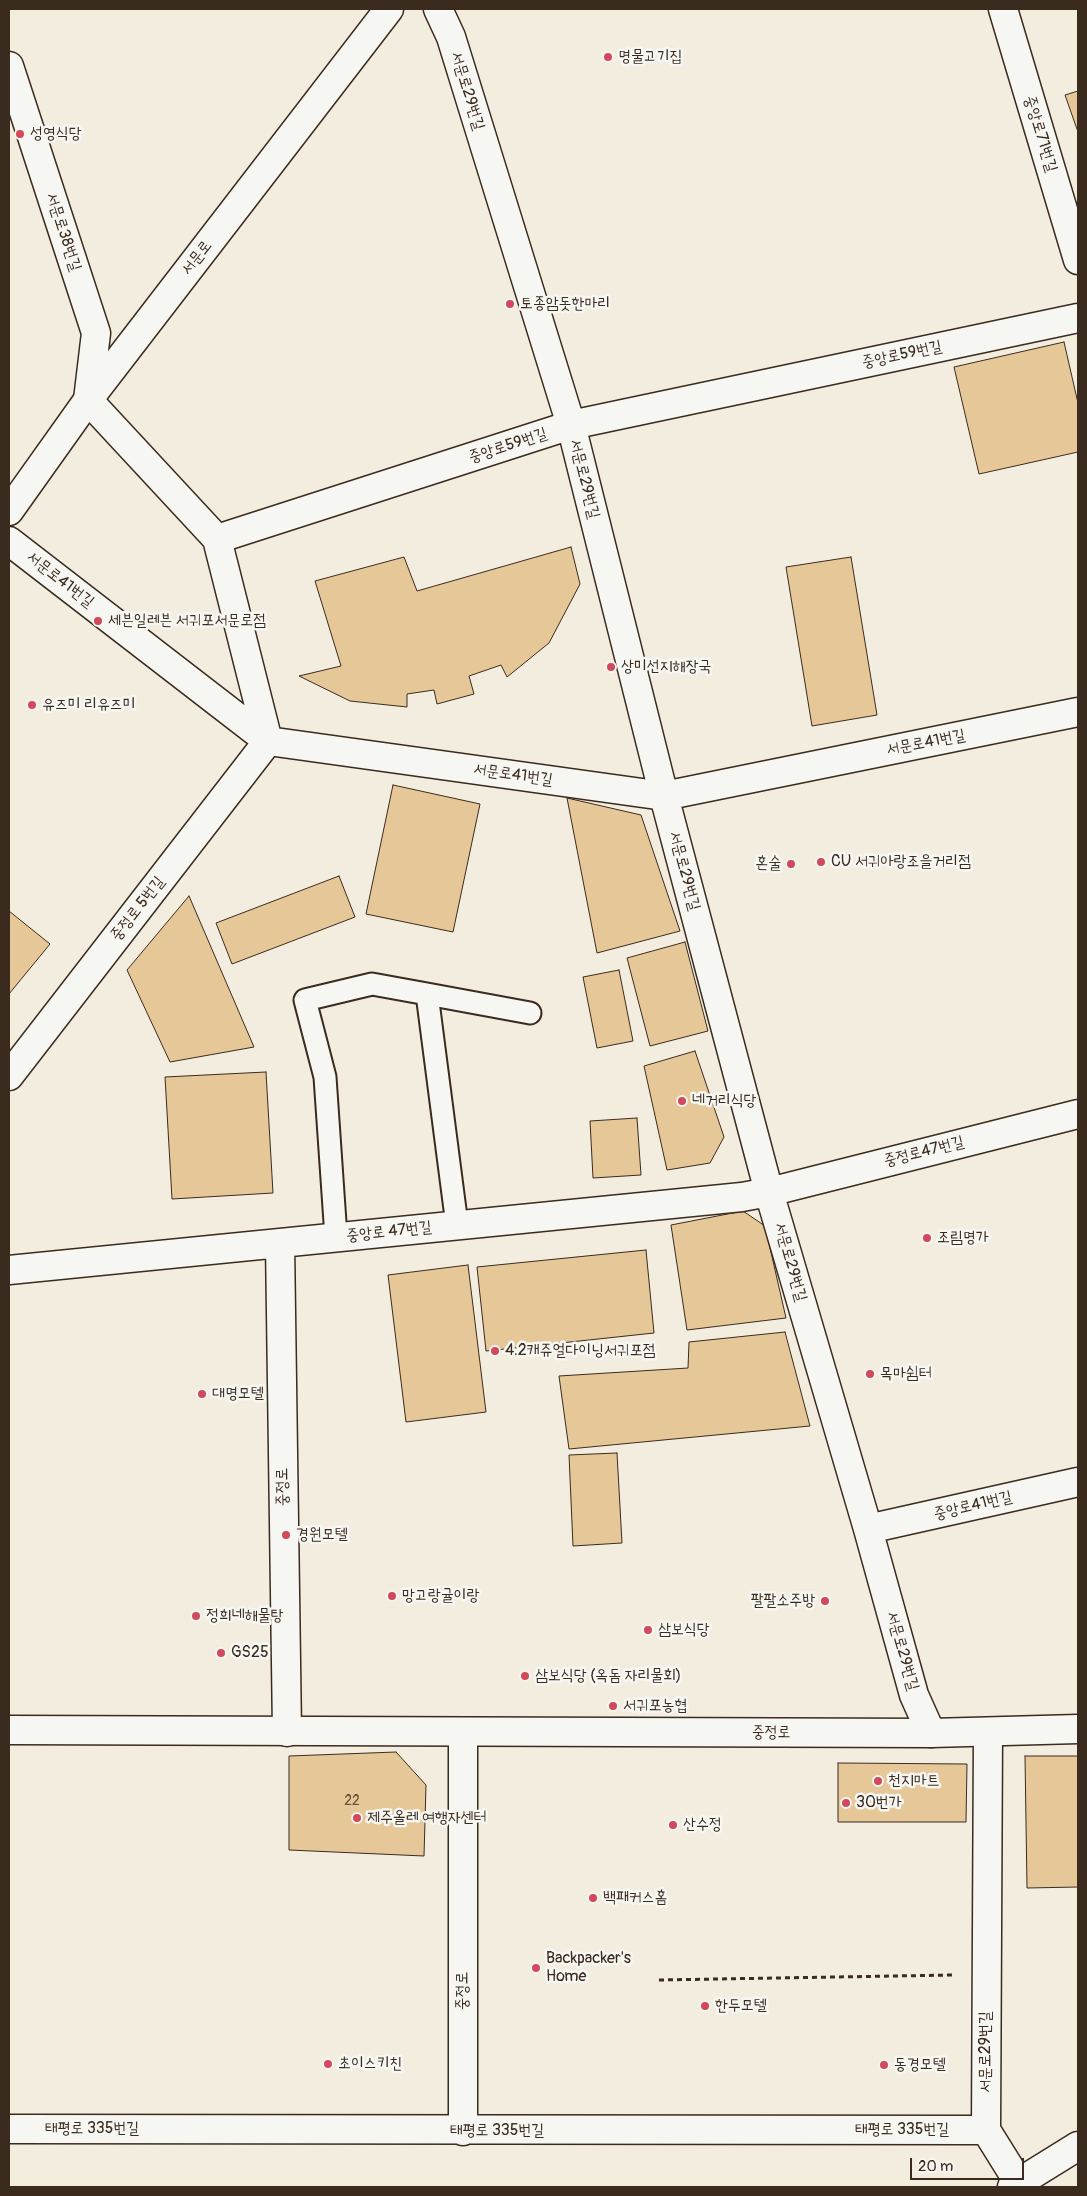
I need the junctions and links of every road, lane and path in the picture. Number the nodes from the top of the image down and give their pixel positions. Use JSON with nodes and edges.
{"nodes":[{"id":1,"x":389,"y":9,"type":"edge"},
{"id":2,"x":438,"y":9,"type":"edge"},
{"id":3,"x":1002,"y":9,"type":"edge"},
{"id":4,"x":9,"y":66,"type":"edge"},
{"id":5,"x":1078,"y":260,"type":"edge"},
{"id":6,"x":1078,"y":318,"type":"edge"},
{"id":7,"x":88,"y":400,"type":"junction"},
{"id":8,"x":571,"y":425,"type":"junction"},
{"id":9,"x":9,"y":511,"type":"edge"},
{"id":10,"x":217,"y":539,"type":"junction"},
{"id":11,"x":9,"y":541,"type":"edge"},
{"id":12,"x":1078,"y":712,"type":"edge"},
{"id":13,"x":268,"y":741,"type":"junction"},
{"id":14,"x":664,"y":796,"type":"junction"},
{"id":15,"x":427,"y":994,"type":"junction"},
{"id":16,"x":530,"y":1013,"type":"dead end"},
{"id":17,"x":9,"y":1076,"type":"edge"},
{"id":18,"x":1078,"y":1114,"type":"edge"},
{"id":19,"x":769,"y":1192,"type":"junction"},
{"id":20,"x":457,"y":1225,"type":"junction"},
{"id":21,"x":336,"y":1237,"type":"junction"},
{"id":22,"x":280,"y":1243,"type":"junction"},
{"id":23,"x":9,"y":1270,"type":"edge"},
{"id":24,"x":1078,"y":1482,"type":"edge"},
{"id":25,"x":868,"y":1529,"type":"junction"},
{"id":26,"x":1078,"y":1729,"type":"edge"},
{"id":27,"x":9,"y":1730,"type":"edge"},
{"id":28,"x":287,"y":1732,"type":"junction"},
{"id":29,"x":463,"y":1732,"type":"junction"},
{"id":30,"x":988,"y":1733,"type":"junction"},
{"id":31,"x":931,"y":1734,"type":"junction"},
{"id":32,"x":987,"y":1975,"type":"junction"},
{"id":33,"x":659,"y":1980,"type":"dead end"},
{"id":34,"x":9,"y":2128,"type":"edge"},
{"id":35,"x":986,"y":2130,"type":"junction"},
{"id":36,"x":463,"y":2131,"type":"junction"},
{"id":37,"x":1078,"y":2146,"type":"edge"},
{"id":38,"x":1015,"y":2185,"type":"edge"}],
"edges":[{"from":1,"to":7,"type":"street","name":"서문로"},
{"from":2,"to":8,"type":"street","name":"서문로29번길"},
{"from":3,"to":5,"type":"street","name":"중앙로71번길"},
{"from":4,"to":7,"type":"street","name":"서문로38번길"},
{"from":6,"to":8,"type":"street","name":"중앙로59번길"},
{"from":7,"to":9,"type":"street","name":"서문로"},
{"from":7,"to":10,"type":"street"},
{"from":8,"to":10,"type":"street","name":"중앙로59번길"},
{"from":8,"to":14,"type":"street","name":"서문로29번길"},
{"from":10,"to":13,"type":"street"},
{"from":11,"to":13,"type":"street","name":"서문로41번길"},
{"from":12,"to":14,"type":"street","name":"서문로41번길"},
{"from":13,"to":14,"type":"street","name":"서문로41번길"},
{"from":13,"to":17,"type":"street","name":"중정로 5번길"},
{"from":14,"to":19,"type":"street","name":"서문로29번길"},
{"from":15,"to":16,"type":"lane"},
{"from":15,"to":20,"type":"lane"},
{"from":15,"to":21,"type":"lane"},
{"from":18,"to":19,"type":"street","name":"중정로47번길"},
{"from":19,"to":20,"type":"street","name":"중앙로 47번길"},
{"from":19,"to":25,"type":"street","name":"서문로29번길"},
{"from":20,"to":21,"type":"street","name":"중앙로 47번길"},
{"from":21,"to":22,"type":"street","name":"중앙로 47번길"},
{"from":22,"to":23,"type":"street","name":"중앙로 47번길"},
{"from":22,"to":28,"type":"street","name":"중정로"},
{"from":24,"to":25,"type":"street","name":"중앙로41번길"},
{"from":25,"to":31,"type":"street","name":"서문로29번길"},
{"from":26,"to":30,"type":"street","name":"중정로"},
{"from":27,"to":28,"type":"street","name":"중정로"},
{"from":28,"to":29,"type":"street","name":"중정로"},
{"from":29,"to":31,"type":"street","name":"중정로"},
{"from":29,"to":36,"type":"street","name":"중정로"},
{"from":30,"to":31,"type":"street","name":"중정로"},
{"from":30,"to":32,"type":"street","name":"서문로29번길"},
{"from":32,"to":33,"type":"path"},
{"from":32,"to":35,"type":"street","name":"서문로29번길"},
{"from":34,"to":36,"type":"street","name":"태평로 335번길"},
{"from":35,"to":36,"type":"street","name":"태평로 335번길"},
{"from":35,"to":38,"type":"street"},
{"from":37,"to":38,"type":"street"}]}
